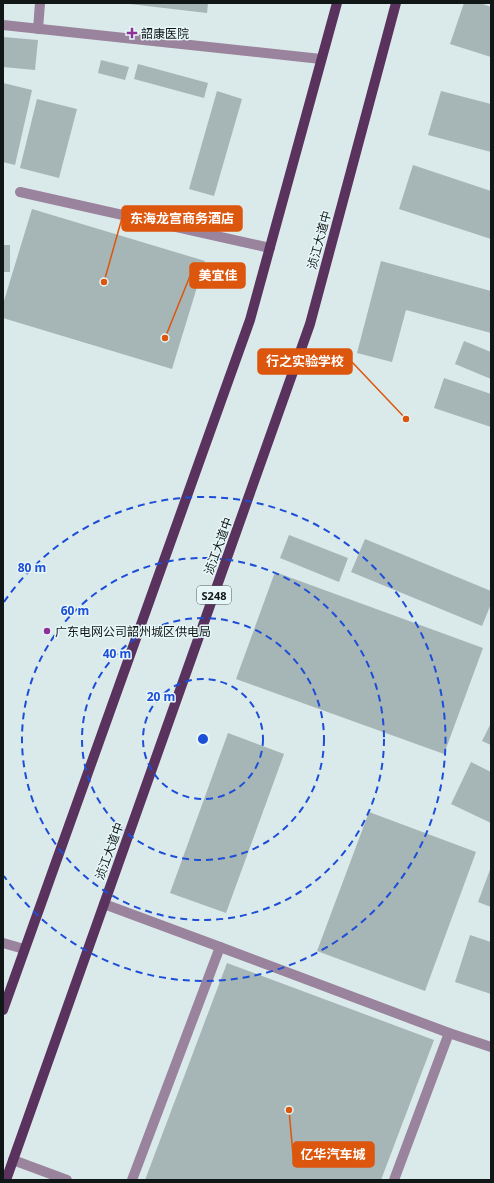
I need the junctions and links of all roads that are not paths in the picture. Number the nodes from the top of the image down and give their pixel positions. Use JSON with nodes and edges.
{"nodes":[{"id":1,"x":40,"y":3,"type":"edge"},
{"id":2,"x":336,"y":3,"type":"edge"},
{"id":3,"x":396,"y":3,"type":"edge"},
{"id":4,"x":3,"y":25,"type":"edge"},
{"id":5,"x":38,"y":29,"type":"junction"},
{"id":6,"x":321,"y":59,"type":"junction"},
{"id":7,"x":20,"y":192,"type":"dead end"},
{"id":8,"x":270,"y":248,"type":"junction"},
{"id":9,"x":104,"y":904,"type":"junction"},
{"id":10,"x":3,"y":943,"type":"edge"},
{"id":11,"x":220,"y":947,"type":"junction"},
{"id":12,"x":24,"y":950,"type":"junction"},
{"id":13,"x":3,"y":1010,"type":"edge"},
{"id":14,"x":449,"y":1033,"type":"junction"},
{"id":15,"x":491,"y":1048,"type":"edge"},
{"id":16,"x":13,"y":1160,"type":"junction"},
{"id":17,"x":6,"y":1180,"type":"edge"},
{"id":18,"x":67,"y":1180,"type":"edge"},
{"id":19,"x":132,"y":1180,"type":"edge"},
{"id":20,"x":394,"y":1180,"type":"edge"}],
"edges":[{"from":1,"to":5,"type":"street"},
{"from":2,"to":6,"type":"main road"},
{"from":3,"to":9,"type":"main road","name":"浈江大道中","number":"S248"},
{"from":4,"to":5,"type":"street"},
{"from":5,"to":6,"type":"street"},
{"from":6,"to":8,"type":"main road"},
{"from":7,"to":8,"type":"street"},
{"from":8,"to":12,"type":"main road"},
{"from":9,"to":11,"type":"street"},
{"from":9,"to":16,"type":"main road","name":"浈江大道中","number":"S248"},
{"from":10,"to":12,"type":"street"},
{"from":11,"to":14,"type":"street"},
{"from":11,"to":19,"type":"street"},
{"from":12,"to":13,"type":"main road"},
{"from":14,"to":15,"type":"street"},
{"from":14,"to":20,"type":"street"},
{"from":16,"to":17,"type":"main road","name":"浈江大道中","number":"S248"},
{"from":16,"to":18,"type":"street"}]}
